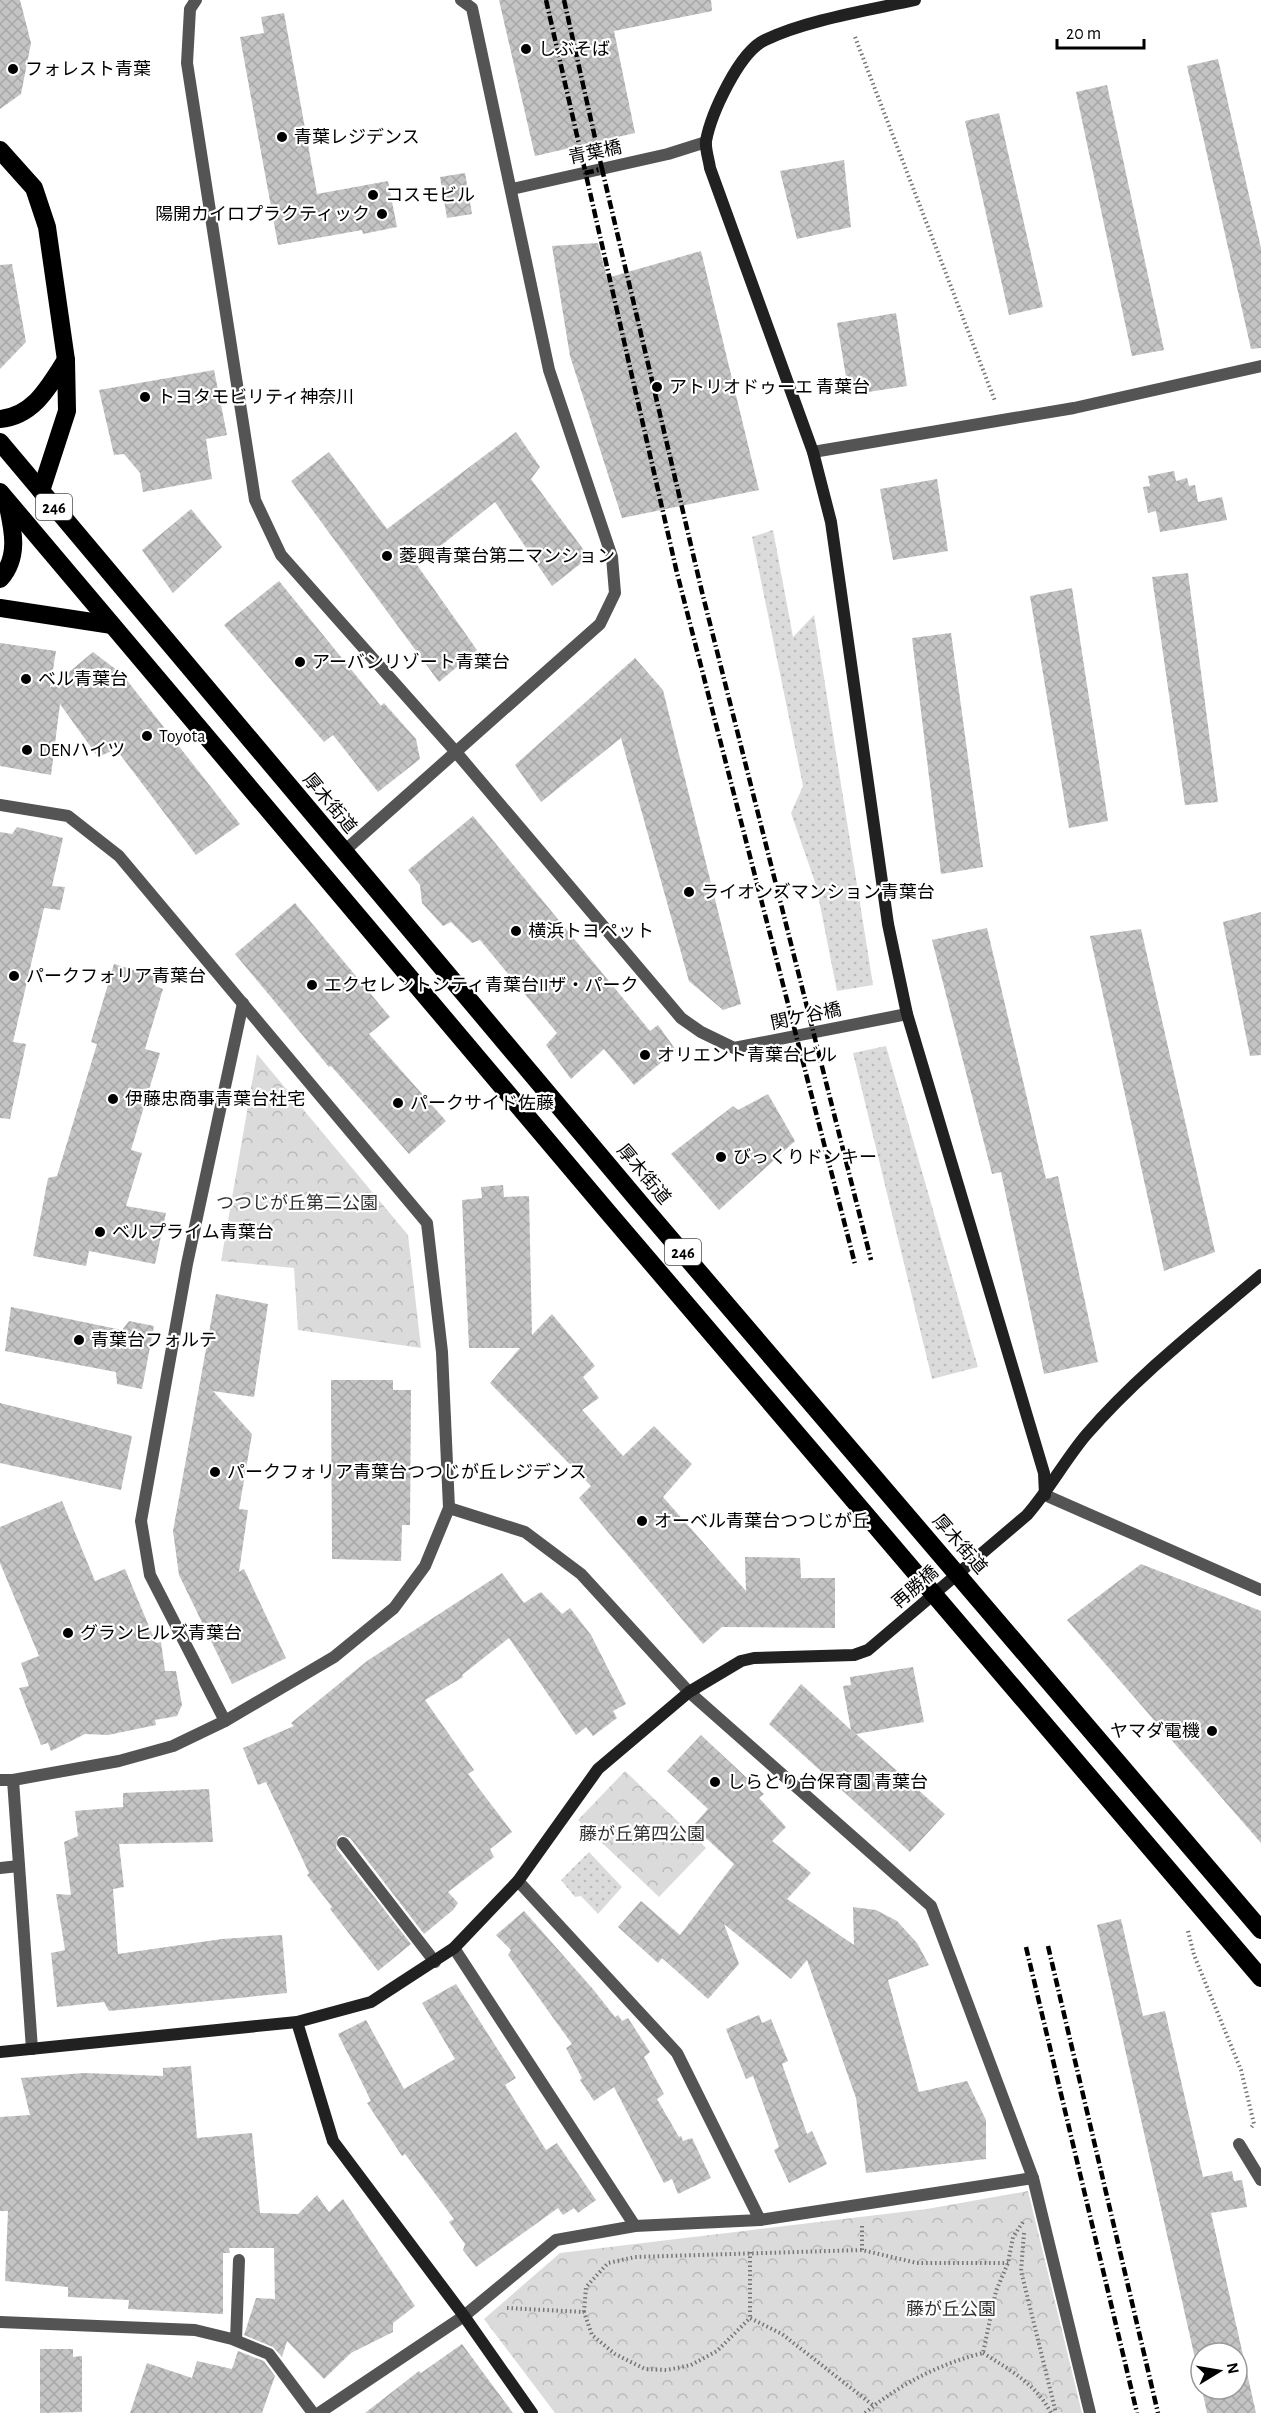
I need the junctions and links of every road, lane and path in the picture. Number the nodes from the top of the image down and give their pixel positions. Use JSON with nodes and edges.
{"nodes":[{"id":1,"x":196,"y":0,"type":"edge"},
{"id":2,"x":461,"y":0,"type":"edge"},
{"id":3,"x":915,"y":0,"type":"edge"},
{"id":4,"x":855,"y":37,"type":"dead end"},
{"id":5,"x":706,"y":142,"type":"junction"},
{"id":6,"x":0,"y":150,"type":"edge"},
{"id":7,"x":512,"y":189,"type":"junction"},
{"id":8,"x":66,"y":360,"type":"junction"},
{"id":9,"x":1261,"y":366,"type":"edge"},
{"id":10,"x":0,"y":419,"type":"edge"},
{"id":11,"x":1003,"y":421,"type":"junction"},
{"id":12,"x":0,"y":442,"type":"edge"},
{"id":13,"x":813,"y":452,"type":"junction"},
{"id":14,"x":41,"y":491,"type":"junction"},
{"id":15,"x":3,"y":496,"type":"edge"},
{"id":16,"x":0,"y":579,"type":"edge"},
{"id":17,"x":0,"y":608,"type":"edge"},
{"id":18,"x":112,"y":625,"type":"junction"},
{"id":19,"x":455,"y":751,"type":"junction"},
{"id":20,"x":0,"y":805,"type":"edge"},
{"id":21,"x":343,"y":852,"type":"junction"},
{"id":22,"x":243,"y":1003,"type":"junction"},
{"id":23,"x":907,"y":1014,"type":"junction"},
{"id":24,"x":1261,"y":1275,"type":"edge"},
{"id":25,"x":1045,"y":1495,"type":"junction"},
{"id":26,"x":449,"y":1508,"type":"junction"},
{"id":27,"x":1261,"y":1590,"type":"edge"},
{"id":28,"x":689,"y":1692,"type":"junction"},
{"id":29,"x":225,"y":1721,"type":"junction"},
{"id":30,"x":0,"y":1779,"type":"edge"},
{"id":31,"x":13,"y":1780,"type":"junction"},
{"id":32,"x":343,"y":1843,"type":"dead end"},
{"id":33,"x":19,"y":1866,"type":"junction"},
{"id":34,"x":0,"y":1868,"type":"edge"},
{"id":35,"x":518,"y":1881,"type":"junction"},
{"id":36,"x":1186,"y":1921,"type":"dead end"},
{"id":37,"x":1261,"y":1929,"type":"edge"},
{"id":38,"x":454,"y":1948,"type":"junction"},
{"id":39,"x":435,"y":1962,"type":"junction"},
{"id":40,"x":1261,"y":1978,"type":"edge"},
{"id":41,"x":297,"y":2022,"type":"junction"},
{"id":42,"x":32,"y":2049,"type":"junction"},
{"id":43,"x":0,"y":2052,"type":"edge"},
{"id":44,"x":1239,"y":2144,"type":"joint"},
{"id":45,"x":1033,"y":2178,"type":"junction"},
{"id":46,"x":1261,"y":2180,"type":"edge"},
{"id":47,"x":760,"y":2220,"type":"junction"},
{"id":48,"x":635,"y":2226,"type":"junction"},
{"id":49,"x":750,"y":2252,"type":"junction"},
{"id":50,"x":239,"y":2260,"type":"dead end"},
{"id":51,"x":1008,"y":2263,"type":"junction"},
{"id":52,"x":476,"y":2307,"type":"junction"},
{"id":53,"x":584,"y":2312,"type":"junction"},
{"id":54,"x":465,"y":2316,"type":"junction"},
{"id":55,"x":750,"y":2318,"type":"junction"},
{"id":56,"x":0,"y":2322,"type":"edge"},
{"id":57,"x":236,"y":2340,"type":"junction"},
{"id":58,"x":983,"y":2353,"type":"junction"},
{"id":59,"x":874,"y":2406,"type":"junction"},
{"id":60,"x":313,"y":2413,"type":"edge"},
{"id":61,"x":319,"y":2413,"type":"edge"},
{"id":62,"x":532,"y":2413,"type":"edge"},
{"id":63,"x":865,"y":2413,"type":"edge"},
{"id":64,"x":1051,"y":2413,"type":"edge"},
{"id":65,"x":1056,"y":2413,"type":"edge"},
{"id":66,"x":1090,"y":2413,"type":"edge"}],
"edges":[{"from":1,"to":19,"type":"street","name":"関ケ谷橋"},
{"from":2,"to":7,"type":"street"},
{"from":3,"to":5,"type":"street"},
{"from":4,"to":11,"type":"path"},
{"from":5,"to":7,"type":"street","name":"青葉橋"},
{"from":5,"to":13,"type":"street"},
{"from":6,"to":8,"type":"highway"},
{"from":7,"to":19,"type":"street"},
{"from":8,"to":10,"type":"highway"},
{"from":8,"to":14,"type":"highway"},
{"from":9,"to":11,"type":"street"},
{"from":11,"to":13,"type":"street"},
{"from":12,"to":14,"type":"highway","name":"厚木街道","number":"246"},
{"from":13,"to":23,"type":"street"},
{"from":14,"to":21,"type":"highway","name":"厚木街道","number":"246"},
{"from":15,"to":16,"type":"highway"},
{"from":15,"to":18,"type":"highway","number":"246"},
{"from":17,"to":18,"type":"highway"},
{"from":18,"to":40,"type":"highway","number":"246"},
{"from":19,"to":21,"type":"street"},
{"from":19,"to":23,"type":"street","name":"関ケ谷橋"},
{"from":20,"to":22,"type":"street"},
{"from":21,"to":37,"type":"highway","name":"厚木街道","number":"246"},
{"from":22,"to":26,"type":"street"},
{"from":22,"to":29,"type":"street"},
{"from":23,"to":25,"type":"street"},
{"from":24,"to":25,"type":"street","name":"再勝橋"},
{"from":25,"to":27,"type":"street"},
{"from":25,"to":28,"type":"street","name":"再勝橋"},
{"from":26,"to":28,"type":"street"},
{"from":26,"to":29,"type":"street"},
{"from":28,"to":35,"type":"street","name":"再勝橋"},
{"from":28,"to":45,"type":"street"},
{"from":29,"to":31,"type":"street"},
{"from":30,"to":31,"type":"street"},
{"from":31,"to":33,"type":"street"},
{"from":32,"to":39,"type":"street"},
{"from":33,"to":34,"type":"street"},
{"from":33,"to":42,"type":"street"},
{"from":35,"to":38,"type":"street","name":"再勝橋"},
{"from":35,"to":47,"type":"street"},
{"from":36,"to":44,"type":"path"},
{"from":38,"to":39,"type":"street","name":"再勝橋"},
{"from":38,"to":48,"type":"street"},
{"from":39,"to":41,"type":"street","name":"再勝橋"},
{"from":41,"to":42,"type":"street","name":"再勝橋"},
{"from":41,"to":54,"type":"street"},
{"from":42,"to":43,"type":"street","name":"再勝橋"},
{"from":44,"to":46,"type":"street"},
{"from":45,"to":47,"type":"street"},
{"from":45,"to":66,"type":"street"},
{"from":47,"to":48,"type":"street"},
{"from":48,"to":52,"type":"street"},
{"from":49,"to":51,"type":"path"},
{"from":49,"to":53,"type":"path"},
{"from":49,"to":55,"type":"path"},
{"from":50,"to":57,"type":"street"},
{"from":51,"to":58,"type":"path"},
{"from":51,"to":65,"type":"path"},
{"from":52,"to":53,"type":"path"},
{"from":52,"to":54,"type":"street"},
{"from":53,"to":55,"type":"path"},
{"from":54,"to":61,"type":"street"},
{"from":54,"to":62,"type":"street"},
{"from":55,"to":59,"type":"path"},
{"from":56,"to":57,"type":"street"},
{"from":57,"to":60,"type":"street"},
{"from":58,"to":59,"type":"path"},
{"from":58,"to":64,"type":"path"},
{"from":59,"to":63,"type":"path"}]}
